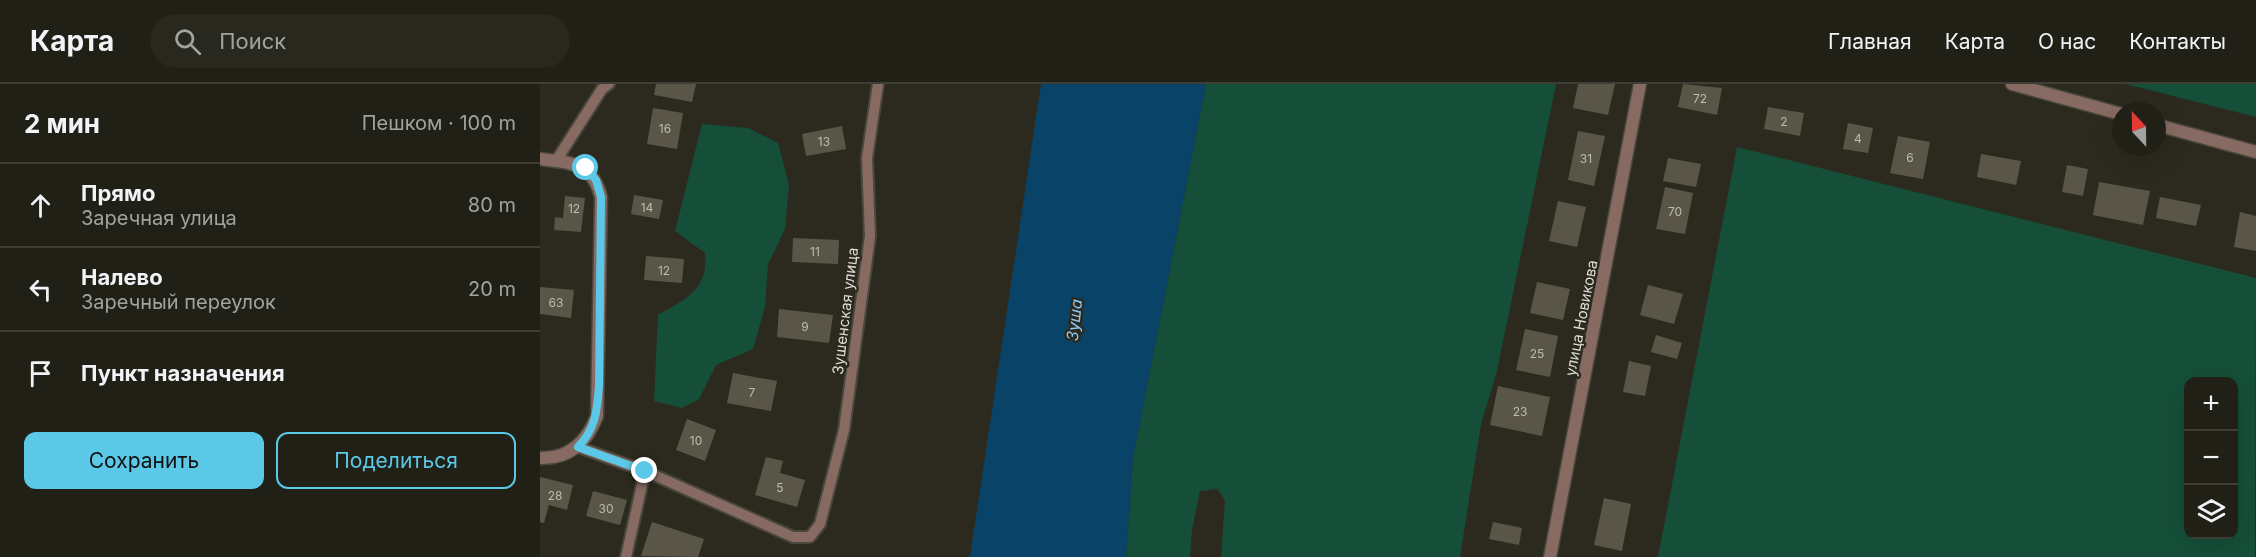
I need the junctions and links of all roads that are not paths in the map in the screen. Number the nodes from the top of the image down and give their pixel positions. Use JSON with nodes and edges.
{"nodes":[{"id":1,"x":609,"y":84,"type":"edge"},
{"id":2,"x":878,"y":84,"type":"edge"},
{"id":3,"x":1640,"y":84,"type":"edge"},
{"id":4,"x":2012,"y":84,"type":"edge"},
{"id":5,"x":2112,"y":112,"type":"edge"},
{"id":6,"x":2166,"y":127,"type":"edge"},
{"id":7,"x":2256,"y":152,"type":"edge"},
{"id":8,"x":540,"y":159,"type":"edge"},
{"id":9,"x":556,"y":161,"type":"junction"},
{"id":10,"x":578,"y":447,"type":"junction"},
{"id":11,"x":540,"y":458,"type":"edge"},
{"id":12,"x":645,"y":471,"type":"junction"},
{"id":13,"x":626,"y":557,"type":"edge"},
{"id":14,"x":1550,"y":557,"type":"edge"}],
"edges":[{"from":1,"to":9,"type":"lane"},
{"from":2,"to":12,"type":"lane","name":"Зушенская улица"},
{"from":3,"to":14,"type":"street","name":"улица Новикова"},
{"from":4,"to":5,"type":"street"},
{"from":6,"to":7,"type":"street"},
{"from":8,"to":9,"type":"street"},
{"from":9,"to":10,"type":"street"},
{"from":10,"to":11,"type":"street"},
{"from":10,"to":12,"type":"lane"},
{"from":12,"to":13,"type":"lane"}]}
